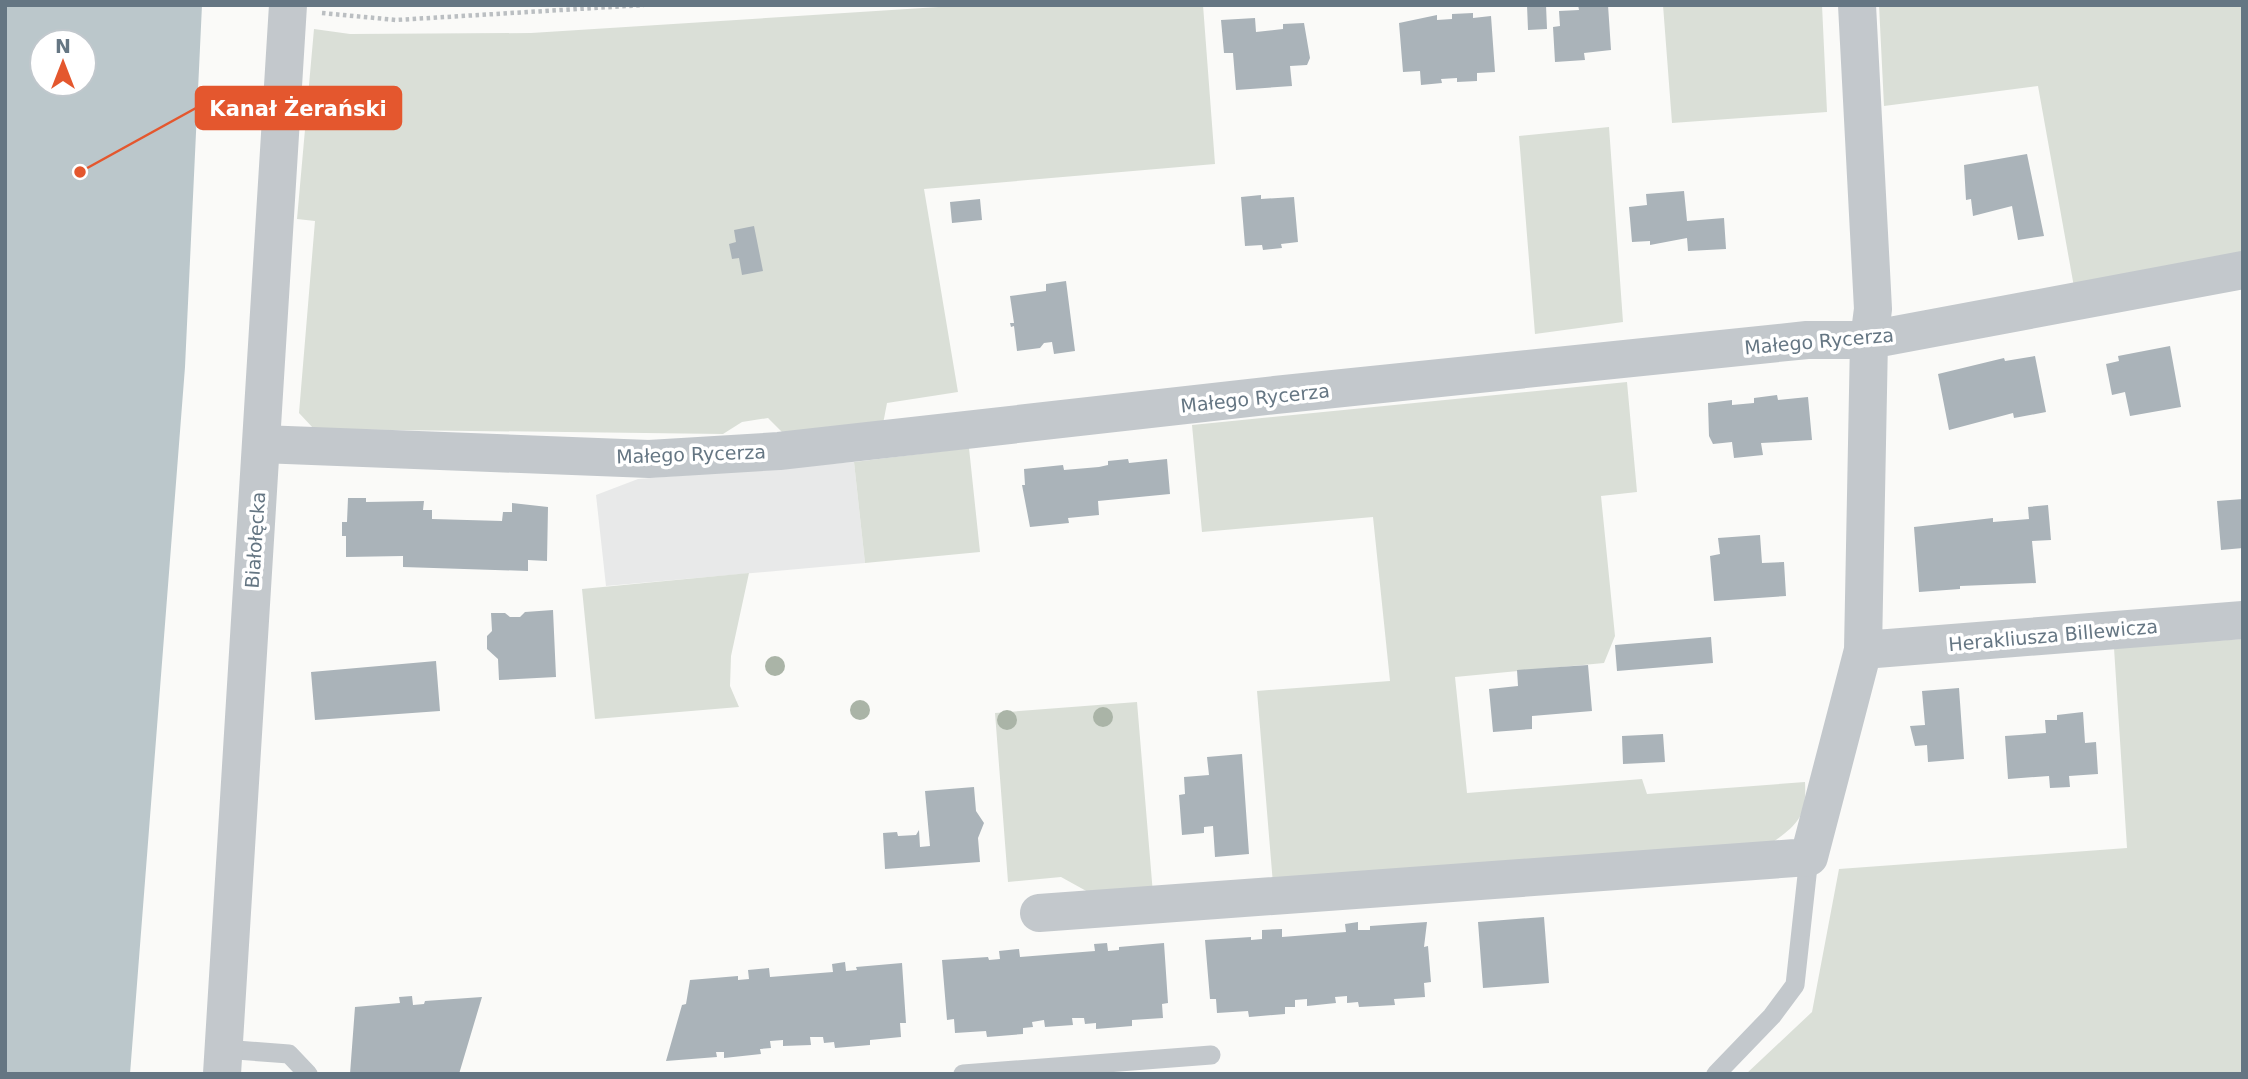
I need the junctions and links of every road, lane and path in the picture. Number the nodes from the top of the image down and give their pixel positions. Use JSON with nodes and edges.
{"nodes":[{"id":1,"x":645,"y":5,"type":"edge"},
{"id":2,"x":1857,"y":5,"type":"edge"},
{"id":3,"x":300,"y":8,"type":"edge"},
{"id":4,"x":2243,"y":270,"type":"edge"},
{"id":5,"x":1869,"y":340,"type":"junction"},
{"id":6,"x":261,"y":444,"type":"junction"},
{"id":7,"x":2243,"y":620,"type":"edge"},
{"id":8,"x":1863,"y":650,"type":"junction"},
{"id":9,"x":1809,"y":857,"type":"junction"},
{"id":10,"x":1039,"y":913,"type":"dead end"},
{"id":11,"x":1211,"y":1055,"type":"dead end"},
{"id":12,"x":223,"y":1061,"type":"edge"},
{"id":13,"x":308,"y":1074,"type":"edge"},
{"id":14,"x":962,"y":1074,"type":"edge"},
{"id":15,"x":1716,"y":1074,"type":"edge"}],
"edges":[{"from":1,"to":3,"type":"path"},
{"from":2,"to":5,"type":"street"},
{"from":3,"to":6,"type":"street","name":"Białołęcka"},
{"from":4,"to":5,"type":"street","name":"Małego Rycerza"},
{"from":5,"to":6,"type":"street","name":"Małego Rycerza"},
{"from":5,"to":8,"type":"street"},
{"from":6,"to":12,"type":"street","name":"Białołęcka"},
{"from":7,"to":8,"type":"street","name":"Herakliusza Billewicza"},
{"from":8,"to":9,"type":"street"},
{"from":9,"to":10,"type":"street"},
{"from":9,"to":15,"type":"lane"},
{"from":11,"to":14,"type":"lane"},
{"from":12,"to":13,"type":"lane"}]}
